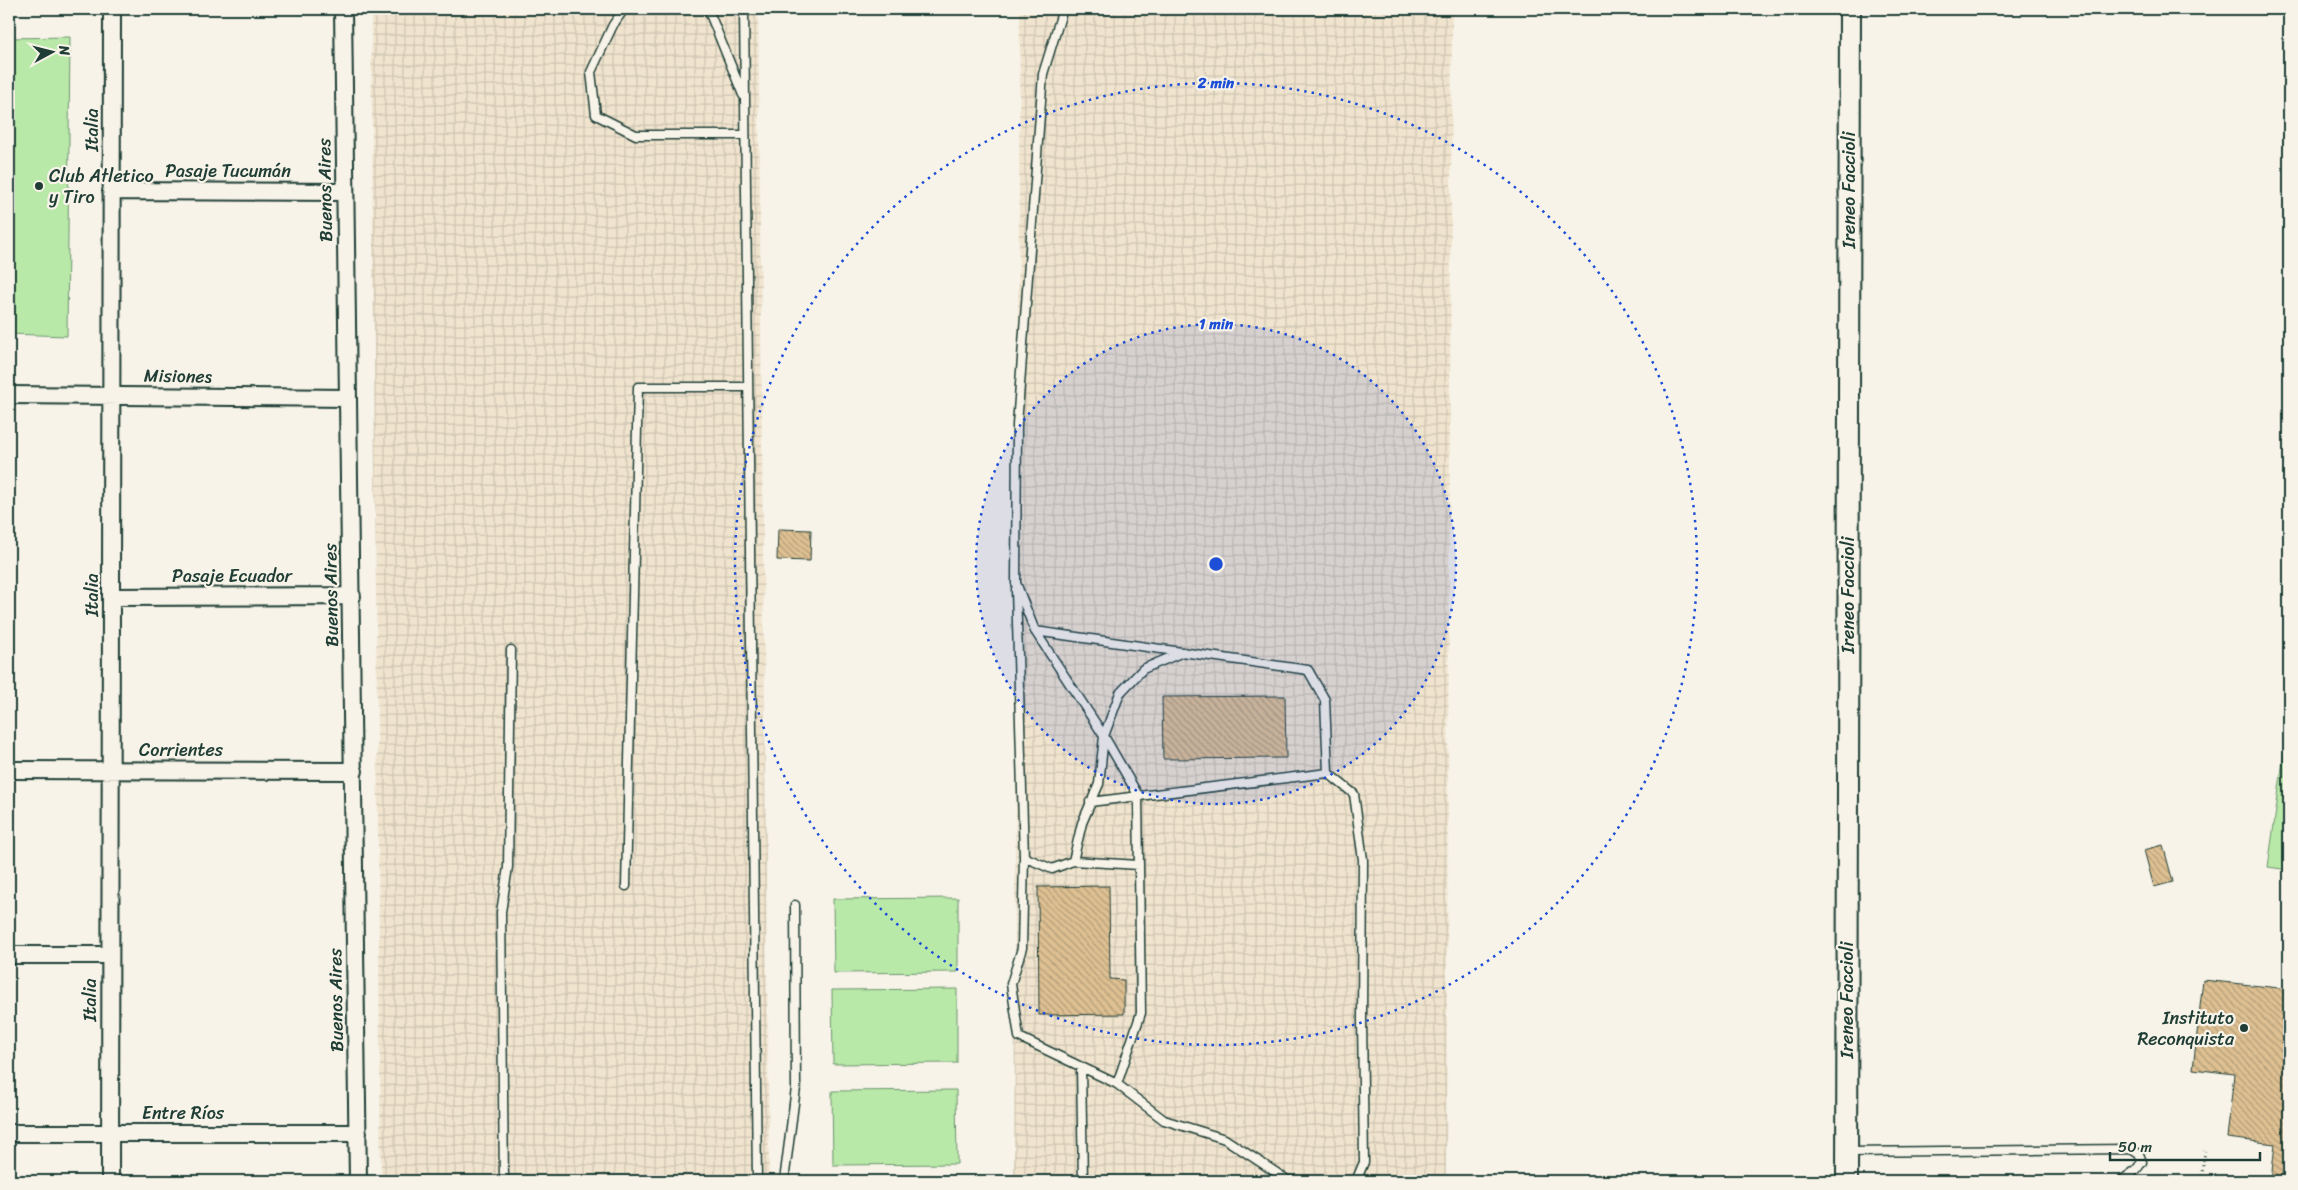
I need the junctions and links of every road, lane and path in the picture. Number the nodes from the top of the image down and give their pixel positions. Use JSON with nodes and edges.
{"nodes":[{"id":1,"x":112,"y":9,"type":"edge"},
{"id":2,"x":343,"y":9,"type":"edge"},
{"id":3,"x":624,"y":9,"type":"edge"},
{"id":4,"x":708,"y":9,"type":"edge"},
{"id":5,"x":744,"y":9,"type":"edge"},
{"id":6,"x":1063,"y":9,"type":"edge"},
{"id":7,"x":1850,"y":9,"type":"edge"},
{"id":8,"x":745,"y":99,"type":"junction"},
{"id":9,"x":745,"y":135,"type":"junction"},
{"id":10,"x":112,"y":191,"type":"junction"},
{"id":11,"x":345,"y":192,"type":"junction"},
{"id":12,"x":748,"y":387,"type":"junction"},
{"id":13,"x":9,"y":395,"type":"edge"},
{"id":14,"x":111,"y":395,"type":"junction"},
{"id":15,"x":347,"y":398,"type":"junction"},
{"id":16,"x":1016,"y":583,"type":"junction"},
{"id":17,"x":352,"y":596,"type":"junction"},
{"id":18,"x":112,"y":597,"type":"junction"},
{"id":19,"x":1035,"y":631,"type":"junction"},
{"id":20,"x":511,"y":650,"type":"dead end"},
{"id":21,"x":1183,"y":652,"type":"junction"},
{"id":22,"x":1104,"y":736,"type":"junction"},
{"id":23,"x":111,"y":769,"type":"junction"},
{"id":24,"x":9,"y":770,"type":"edge"},
{"id":25,"x":354,"y":771,"type":"junction"},
{"id":26,"x":1328,"y":773,"type":"junction"},
{"id":27,"x":1138,"y":795,"type":"junction"},
{"id":28,"x":1090,"y":802,"type":"junction"},
{"id":29,"x":1024,"y":857,"type":"junction"},
{"id":30,"x":1073,"y":861,"type":"junction"},
{"id":31,"x":1139,"y":866,"type":"junction"},
{"id":32,"x":626,"y":886,"type":"dead end"},
{"id":33,"x":795,"y":905,"type":"dead end"},
{"id":34,"x":9,"y":955,"type":"edge"},
{"id":35,"x":110,"y":955,"type":"junction"},
{"id":36,"x":1081,"y":1067,"type":"junction"},
{"id":37,"x":1117,"y":1084,"type":"junction"},
{"id":38,"x":9,"y":1133,"type":"edge"},
{"id":39,"x":110,"y":1133,"type":"junction"},
{"id":40,"x":358,"y":1133,"type":"junction"},
{"id":41,"x":2205,"y":1151,"type":"dead end"},
{"id":42,"x":1847,"y":1152,"type":"junction"},
{"id":43,"x":110,"y":1181,"type":"edge"},
{"id":44,"x":358,"y":1181,"type":"edge"},
{"id":45,"x":504,"y":1181,"type":"edge"},
{"id":46,"x":758,"y":1181,"type":"edge"},
{"id":47,"x":784,"y":1181,"type":"edge"},
{"id":48,"x":1083,"y":1181,"type":"edge"},
{"id":49,"x":1289,"y":1181,"type":"edge"},
{"id":50,"x":1356,"y":1181,"type":"edge"},
{"id":51,"x":1847,"y":1181,"type":"edge"},
{"id":52,"x":2121,"y":1181,"type":"edge"},
{"id":53,"x":2201,"y":1181,"type":"edge"}],
"edges":[{"from":1,"to":10,"type":"street","name":"Italia"},
{"from":2,"to":11,"type":"street","name":"Buenos Aires"},
{"from":3,"to":9,"type":"lane"},
{"from":4,"to":8,"type":"lane"},
{"from":5,"to":8,"type":"lane"},
{"from":6,"to":16,"type":"lane"},
{"from":7,"to":42,"type":"street","name":"Ireneo Faccioli"},
{"from":8,"to":9,"type":"lane"},
{"from":9,"to":12,"type":"lane"},
{"from":10,"to":11,"type":"street","name":"Pasaje Tucumán"},
{"from":10,"to":14,"type":"street","name":"Italia"},
{"from":11,"to":15,"type":"street","name":"Buenos Aires"},
{"from":12,"to":32,"type":"lane"},
{"from":12,"to":46,"type":"lane"},
{"from":13,"to":14,"type":"street","name":"Misiones"},
{"from":14,"to":15,"type":"street","name":"Misiones"},
{"from":14,"to":18,"type":"street","name":"Italia"},
{"from":15,"to":17,"type":"street","name":"Buenos Aires"},
{"from":16,"to":19,"type":"lane"},
{"from":16,"to":29,"type":"lane"},
{"from":17,"to":18,"type":"street","name":"Pasaje Ecuador"},
{"from":17,"to":25,"type":"street","name":"Buenos Aires"},
{"from":18,"to":23,"type":"street","name":"Italia"},
{"from":19,"to":21,"type":"lane"},
{"from":19,"to":22,"type":"lane"},
{"from":20,"to":45,"type":"lane"},
{"from":21,"to":22,"type":"lane"},
{"from":21,"to":26,"type":"lane"},
{"from":22,"to":27,"type":"lane"},
{"from":22,"to":28,"type":"lane"},
{"from":23,"to":24,"type":"street","name":"Corrientes"},
{"from":23,"to":25,"type":"street","name":"Corrientes"},
{"from":23,"to":35,"type":"street","name":"Italia"},
{"from":25,"to":40,"type":"street","name":"Buenos Aires"},
{"from":26,"to":27,"type":"lane"},
{"from":26,"to":50,"type":"lane"},
{"from":27,"to":28,"type":"lane"},
{"from":27,"to":31,"type":"lane"},
{"from":28,"to":30,"type":"lane"},
{"from":29,"to":30,"type":"lane"},
{"from":29,"to":36,"type":"lane"},
{"from":30,"to":31,"type":"lane"},
{"from":31,"to":37,"type":"lane"},
{"from":33,"to":47,"type":"lane"},
{"from":34,"to":35,"type":"street"},
{"from":35,"to":39,"type":"street","name":"Italia"},
{"from":36,"to":37,"type":"lane"},
{"from":36,"to":48,"type":"lane"},
{"from":37,"to":49,"type":"lane"},
{"from":38,"to":39,"type":"street","name":"Entre Ríos"},
{"from":39,"to":40,"type":"street","name":"Entre Ríos"},
{"from":39,"to":43,"type":"street","name":"Italia"},
{"from":40,"to":44,"type":"street","name":"Buenos Aires"},
{"from":41,"to":53,"type":"path"},
{"from":42,"to":51,"type":"street","name":"Ireneo Faccioli"},
{"from":42,"to":52,"type":"lane"}]}
